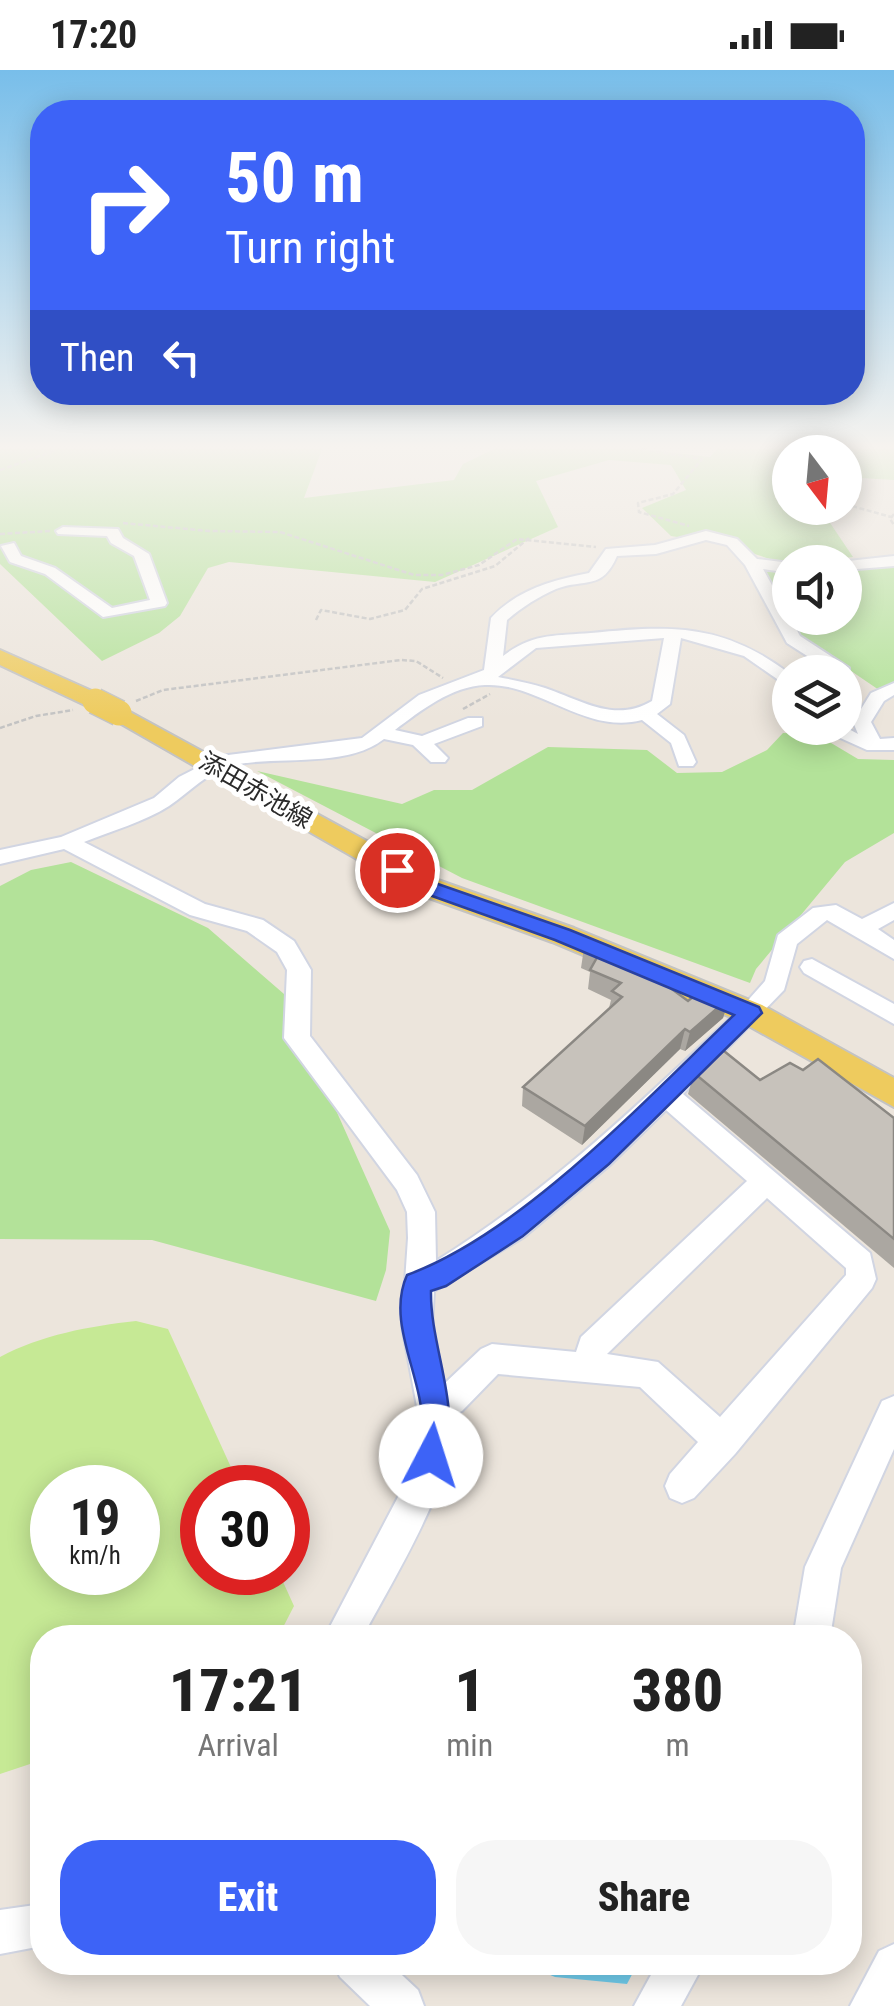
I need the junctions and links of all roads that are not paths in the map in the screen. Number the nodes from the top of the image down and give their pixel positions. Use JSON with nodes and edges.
{"nodes":[{"id":1,"x":118,"y":539,"type":"edge"},
{"id":2,"x":690,"y":539,"type":"edge"},
{"id":3,"x":722,"y":539,"type":"edge"},
{"id":4,"x":4,"y":540,"type":"edge"},
{"id":5,"x":894,"y":560,"type":"edge"},
{"id":6,"x":752,"y":562,"type":"junction"},
{"id":7,"x":862,"y":563,"type":"edge"},
{"id":8,"x":772,"y":565,"type":"edge"},
{"id":9,"x":673,"y":632,"type":"junction"},
{"id":10,"x":0,"y":657,"type":"edge"},
{"id":11,"x":772,"y":670,"type":"edge"},
{"id":12,"x":864,"y":683,"type":"edge"},
{"id":13,"x":482,"y":685,"type":"junction"},
{"id":14,"x":550,"y":704,"type":"dead end"},
{"id":15,"x":644,"y":712,"type":"junction"},
{"id":16,"x":475,"y":722,"type":"road end"},
{"id":17,"x":382,"y":733,"type":"junction"},
{"id":18,"x":421,"y":743,"type":"junction"},
{"id":19,"x":884,"y":745,"type":"edge"},
{"id":20,"x":438,"y":758,"type":"dead end"},
{"id":21,"x":686,"y":762,"type":"dead end"},
{"id":22,"x":214,"y":766,"type":"junction"},
{"id":23,"x":67,"y":842,"type":"junction"},
{"id":24,"x":0,"y":857,"type":"edge"},
{"id":25,"x":894,"y":910,"type":"edge"},
{"id":26,"x":862,"y":929,"type":"junction"},
{"id":27,"x":894,"y":951,"type":"edge"},
{"id":28,"x":812,"y":967,"type":"dead end"},
{"id":29,"x":751,"y":1013,"type":"junction"},
{"id":30,"x":894,"y":1014,"type":"edge"},
{"id":31,"x":664,"y":1093,"type":"junction"},
{"id":32,"x":894,"y":1094,"type":"edge"},
{"id":33,"x":766,"y":1182,"type":"junction"},
{"id":34,"x":417,"y":1284,"type":"junction"},
{"id":35,"x":589,"y":1368,"type":"junction"},
{"id":36,"x":435,"y":1405,"type":"junction"},
{"id":37,"x":894,"y":1412,"type":"edge"},
{"id":38,"x":723,"y":1442,"type":"junction"},
{"id":39,"x":682,"y":1486,"type":"dead end"},
{"id":40,"x":349,"y":1625,"type":"edge"},
{"id":41,"x":813,"y":1625,"type":"edge"},
{"id":42,"x":30,"y":1927,"type":"edge"},
{"id":43,"x":0,"y":1932,"type":"edge"},
{"id":44,"x":894,"y":1966,"type":"edge"},
{"id":45,"x":370,"y":1975,"type":"edge"},
{"id":46,"x":675,"y":1975,"type":"edge"},
{"id":47,"x":402,"y":2006,"type":"edge"},
{"id":48,"x":656,"y":2006,"type":"edge"},
{"id":49,"x":872,"y":2006,"type":"edge"}],
"edges":[{"from":1,"to":4,"type":"street"},
{"from":2,"to":13,"type":"street"},
{"from":3,"to":6,"type":"street"},
{"from":5,"to":7,"type":"street"},
{"from":6,"to":8,"type":"street"},
{"from":6,"to":12,"type":"street"},
{"from":9,"to":11,"type":"street"},
{"from":9,"to":13,"type":"street"},
{"from":9,"to":15,"type":"street"},
{"from":10,"to":22,"type":"main road","name":"添田赤池線"},
{"from":12,"to":19,"type":"street"},
{"from":13,"to":14,"type":"street"},
{"from":13,"to":15,"type":"street"},
{"from":13,"to":17,"type":"street"},
{"from":15,"to":21,"type":"street"},
{"from":16,"to":18,"type":"street"},
{"from":17,"to":18,"type":"street"},
{"from":17,"to":22,"type":"street"},
{"from":18,"to":20,"type":"street"},
{"from":22,"to":23,"type":"street"},
{"from":22,"to":29,"type":"main road","name":"添田赤池線"},
{"from":23,"to":24,"type":"street"},
{"from":23,"to":34,"type":"street"},
{"from":25,"to":26,"type":"street"},
{"from":26,"to":27,"type":"street"},
{"from":26,"to":29,"type":"street"},
{"from":28,"to":30,"type":"street"},
{"from":29,"to":31,"type":"street"},
{"from":29,"to":32,"type":"main road","name":"添田赤池線"},
{"from":31,"to":33,"type":"street"},
{"from":31,"to":34,"type":"street"},
{"from":33,"to":35,"type":"street"},
{"from":33,"to":38,"type":"street"},
{"from":34,"to":36,"type":"street"},
{"from":35,"to":36,"type":"street"},
{"from":35,"to":38,"type":"street"},
{"from":36,"to":40,"type":"street"},
{"from":37,"to":41,"type":"street"},
{"from":38,"to":39,"type":"street"},
{"from":42,"to":43,"type":"street"},
{"from":44,"to":49,"type":"street"},
{"from":45,"to":47,"type":"street"},
{"from":46,"to":48,"type":"street"}]}
